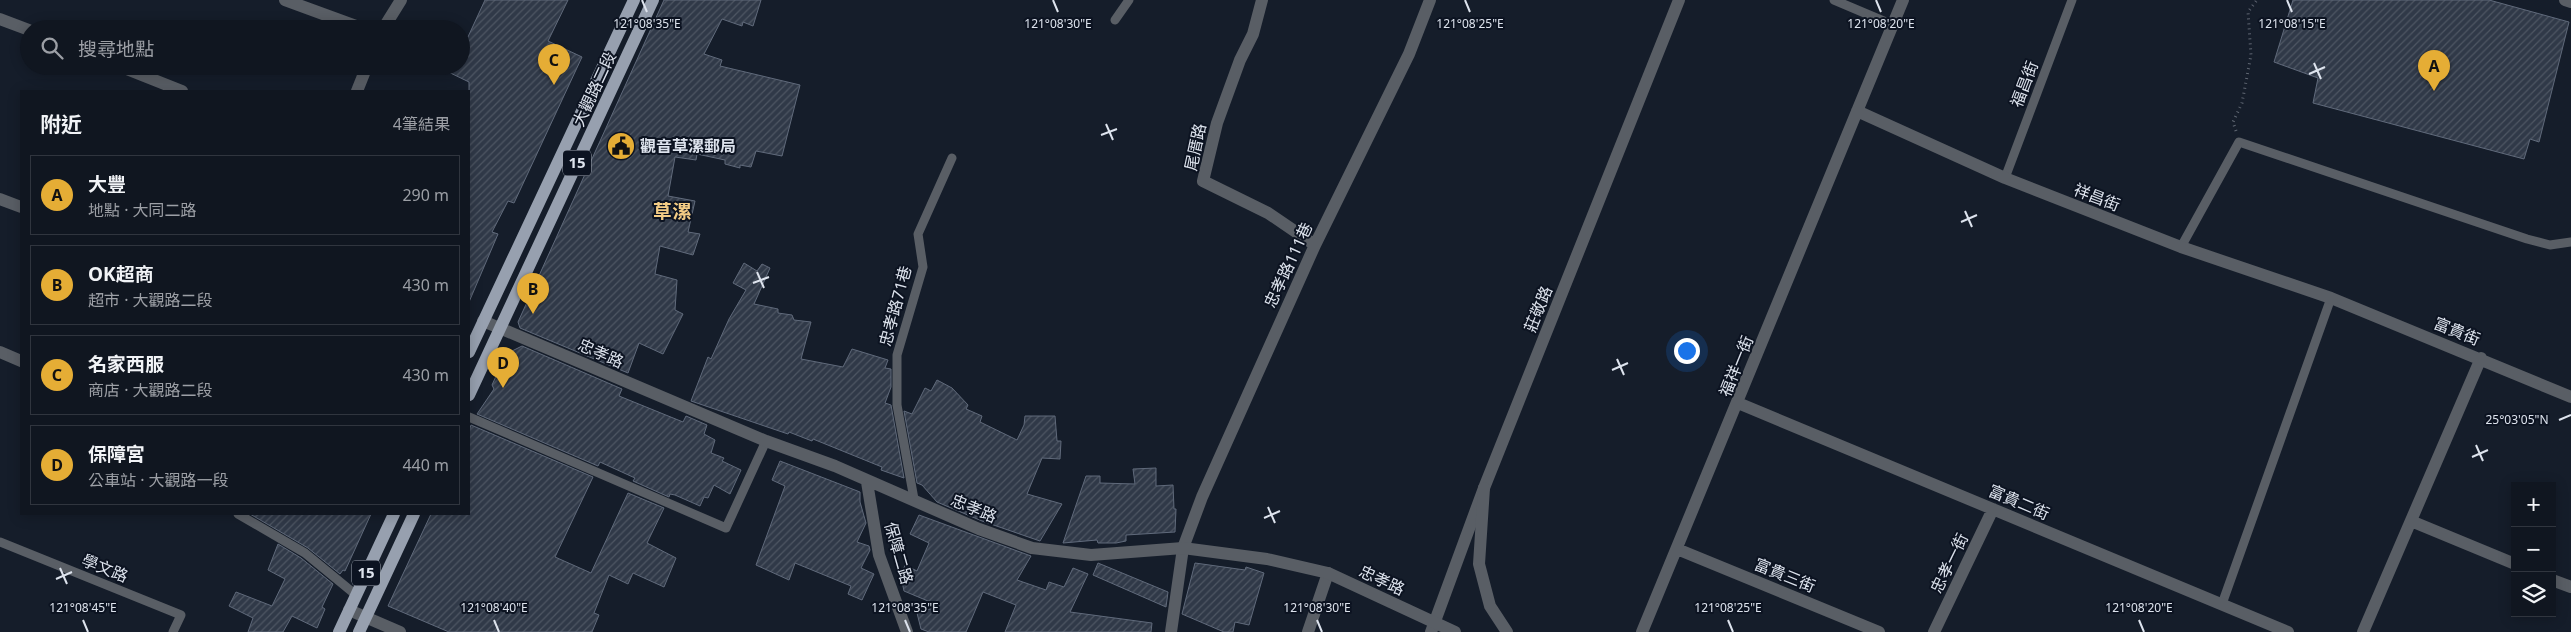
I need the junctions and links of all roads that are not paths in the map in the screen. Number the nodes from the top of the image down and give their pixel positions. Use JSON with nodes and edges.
{"nodes":[{"id":1,"x":284,"y":0,"type":"edge"},
{"id":2,"x":401,"y":0,"type":"edge"},
{"id":3,"x":634,"y":0,"type":"edge"},
{"id":4,"x":653,"y":0,"type":"edge"},
{"id":5,"x":1128,"y":0,"type":"edge"},
{"id":6,"x":1262,"y":0,"type":"edge"},
{"id":7,"x":1430,"y":0,"type":"edge"},
{"id":8,"x":1679,"y":0,"type":"edge"},
{"id":9,"x":1834,"y":0,"type":"edge"},
{"id":10,"x":1903,"y":0,"type":"edge"},
{"id":11,"x":2072,"y":0,"type":"edge"},
{"id":12,"x":2564,"y":0,"type":"edge"},
{"id":13,"x":2571,"y":2,"type":"edge"},
{"id":14,"x":0,"y":19,"type":"edge"},
{"id":15,"x":339,"y":20,"type":"edge"},
{"id":16,"x":389,"y":20,"type":"edge"},
{"id":17,"x":1115,"y":20,"type":"dead end"},
{"id":18,"x":1893,"y":25,"type":"junction"},
{"id":19,"x":20,"y":27,"type":"edge"},
{"id":20,"x":142,"y":75,"type":"edge"},
{"id":21,"x":363,"y":75,"type":"edge"},
{"id":22,"x":180,"y":90,"type":"edge"},
{"id":23,"x":357,"y":90,"type":"edge"},
{"id":24,"x":1857,"y":111,"type":"junction"},
{"id":25,"x":952,"y":158,"type":"dead end"},
{"id":26,"x":2005,"y":178,"type":"junction"},
{"id":27,"x":0,"y":198,"type":"edge"},
{"id":28,"x":20,"y":207,"type":"edge"},
{"id":29,"x":2571,"y":242,"type":"edge"},
{"id":30,"x":1315,"y":245,"type":"junction"},
{"id":31,"x":2181,"y":247,"type":"junction"},
{"id":32,"x":2331,"y":298,"type":"junction"},
{"id":33,"x":483,"y":321,"type":"junction"},
{"id":34,"x":500,"y":326,"type":"junction"},
{"id":35,"x":470,"y":350,"type":"edge"},
{"id":36,"x":0,"y":352,"type":"edge"},
{"id":37,"x":2481,"y":358,"type":"junction"},
{"id":38,"x":20,"y":361,"type":"edge"},
{"id":39,"x":470,"y":393,"type":"edge"},
{"id":40,"x":2571,"y":397,"type":"edge"},
{"id":41,"x":1738,"y":403,"type":"junction"},
{"id":42,"x":470,"y":417,"type":"edge"},
{"id":43,"x":766,"y":441,"type":"junction"},
{"id":44,"x":867,"y":482,"type":"junction"},
{"id":45,"x":1484,"y":488,"type":"junction"},
{"id":46,"x":914,"y":499,"type":"junction"},
{"id":47,"x":1993,"y":509,"type":"junction"},
{"id":48,"x":240,"y":515,"type":"edge"},
{"id":49,"x":394,"y":515,"type":"edge"},
{"id":50,"x":414,"y":515,"type":"edge"},
{"id":51,"x":2411,"y":521,"type":"junction"},
{"id":52,"x":0,"y":542,"type":"edge"},
{"id":53,"x":1184,"y":548,"type":"junction"},
{"id":54,"x":1677,"y":549,"type":"junction"},
{"id":55,"x":2511,"y":562,"type":"edge"},
{"id":56,"x":1328,"y":573,"type":"junction"},
{"id":57,"x":2556,"y":581,"type":"edge"},
{"id":58,"x":2571,"y":587,"type":"edge"},
{"id":59,"x":356,"y":596,"type":"junction"},
{"id":60,"x":2222,"y":604,"type":"junction"},
{"id":61,"x":349,"y":610,"type":"junction"},
{"id":62,"x":366,"y":616,"type":"junction"},
{"id":63,"x":1433,"y":628,"type":"edge"},
{"id":64,"x":173,"y":632,"type":"edge"},
{"id":65,"x":339,"y":632,"type":"edge"},
{"id":66,"x":359,"y":632,"type":"edge"},
{"id":67,"x":400,"y":632,"type":"edge"},
{"id":68,"x":907,"y":632,"type":"edge"},
{"id":69,"x":1171,"y":632,"type":"edge"},
{"id":70,"x":1308,"y":632,"type":"edge"},
{"id":71,"x":1455,"y":632,"type":"edge"},
{"id":72,"x":1507,"y":632,"type":"edge"},
{"id":73,"x":1642,"y":632,"type":"edge"},
{"id":74,"x":1879,"y":632,"type":"edge"},
{"id":75,"x":1934,"y":632,"type":"edge"},
{"id":76,"x":2288,"y":632,"type":"edge"},
{"id":77,"x":2363,"y":632,"type":"edge"}],
"edges":[{"from":1,"to":15,"type":"street"},
{"from":2,"to":16,"type":"street"},
{"from":3,"to":33,"type":"main road","name":"大觀路二段","number":"15"},
{"from":4,"to":34,"type":"main road","name":"大觀路二段","number":"15"},
{"from":5,"to":17,"type":"lane"},
{"from":6,"to":30,"type":"street","name":"尾厝路"},
{"from":7,"to":30,"type":"street","name":"忠孝路111巷"},
{"from":8,"to":45,"type":"street","name":"莊敬路"},
{"from":9,"to":18,"type":"lane"},
{"from":10,"to":18,"type":"street","name":"福祥一街"},
{"from":11,"to":26,"type":"lane","name":"福昌街"},
{"from":12,"to":13,"type":"street"},
{"from":14,"to":19,"type":"street"},
{"from":18,"to":24,"type":"street","name":"福祥一街"},
{"from":20,"to":22,"type":"street"},
{"from":21,"to":23,"type":"street"},
{"from":24,"to":26,"type":"street","name":"祥昌街"},
{"from":24,"to":41,"type":"street","name":"福祥一街"},
{"from":25,"to":46,"type":"lane","name":"忠孝路71巷"},
{"from":26,"to":31,"type":"street","name":"祥昌街"},
{"from":27,"to":28,"type":"street"},
{"from":29,"to":31,"type":"lane"},
{"from":30,"to":53,"type":"street","name":"忠孝路111巷"},
{"from":31,"to":32,"type":"street","name":"祥昌街"},
{"from":32,"to":37,"type":"street","name":"富貴街"},
{"from":32,"to":60,"type":"lane"},
{"from":33,"to":34,"type":"street","name":"忠孝路"},
{"from":33,"to":35,"type":"main road","number":"15"},
{"from":34,"to":39,"type":"main road","number":"15"},
{"from":34,"to":43,"type":"street","name":"忠孝路"},
{"from":36,"to":38,"type":"street"},
{"from":37,"to":40,"type":"street","name":"富貴街"},
{"from":37,"to":51,"type":"street"},
{"from":41,"to":47,"type":"street","name":"富貴二街"},
{"from":41,"to":54,"type":"street","name":"福祥一街"},
{"from":42,"to":43,"type":"lane"},
{"from":43,"to":44,"type":"street","name":"忠孝路"},
{"from":44,"to":46,"type":"street","name":"忠孝路"},
{"from":44,"to":68,"type":"street","name":"保障二路"},
{"from":45,"to":63,"type":"street","name":"莊敬路"},
{"from":45,"to":72,"type":"street"},
{"from":46,"to":53,"type":"street","name":"忠孝路"},
{"from":47,"to":60,"type":"street","name":"富貴二街"},
{"from":47,"to":75,"type":"street","name":"忠孝一街"},
{"from":48,"to":59,"type":"lane"},
{"from":49,"to":59,"type":"main road","number":"15"},
{"from":50,"to":62,"type":"main road","number":"15"},
{"from":51,"to":55,"type":"street"},
{"from":51,"to":77,"type":"street"},
{"from":52,"to":64,"type":"lane","name":"學文路"},
{"from":53,"to":56,"type":"street","name":"忠孝路"},
{"from":53,"to":69,"type":"street","name":"忠孝路111巷"},
{"from":54,"to":73,"type":"street","name":"福祥一街"},
{"from":54,"to":74,"type":"street","name":"富貴三街"},
{"from":56,"to":63,"type":"street","name":"忠孝路"},
{"from":56,"to":70,"type":"street"},
{"from":57,"to":58,"type":"street"},
{"from":59,"to":61,"type":"main road","number":"15"},
{"from":60,"to":76,"type":"street","name":"富貴二街"},
{"from":61,"to":62,"type":"street"},
{"from":61,"to":65,"type":"main road","number":"15"},
{"from":62,"to":66,"type":"main road","number":"15"},
{"from":62,"to":67,"type":"street"},
{"from":63,"to":71,"type":"street","name":"忠孝路"}]}
